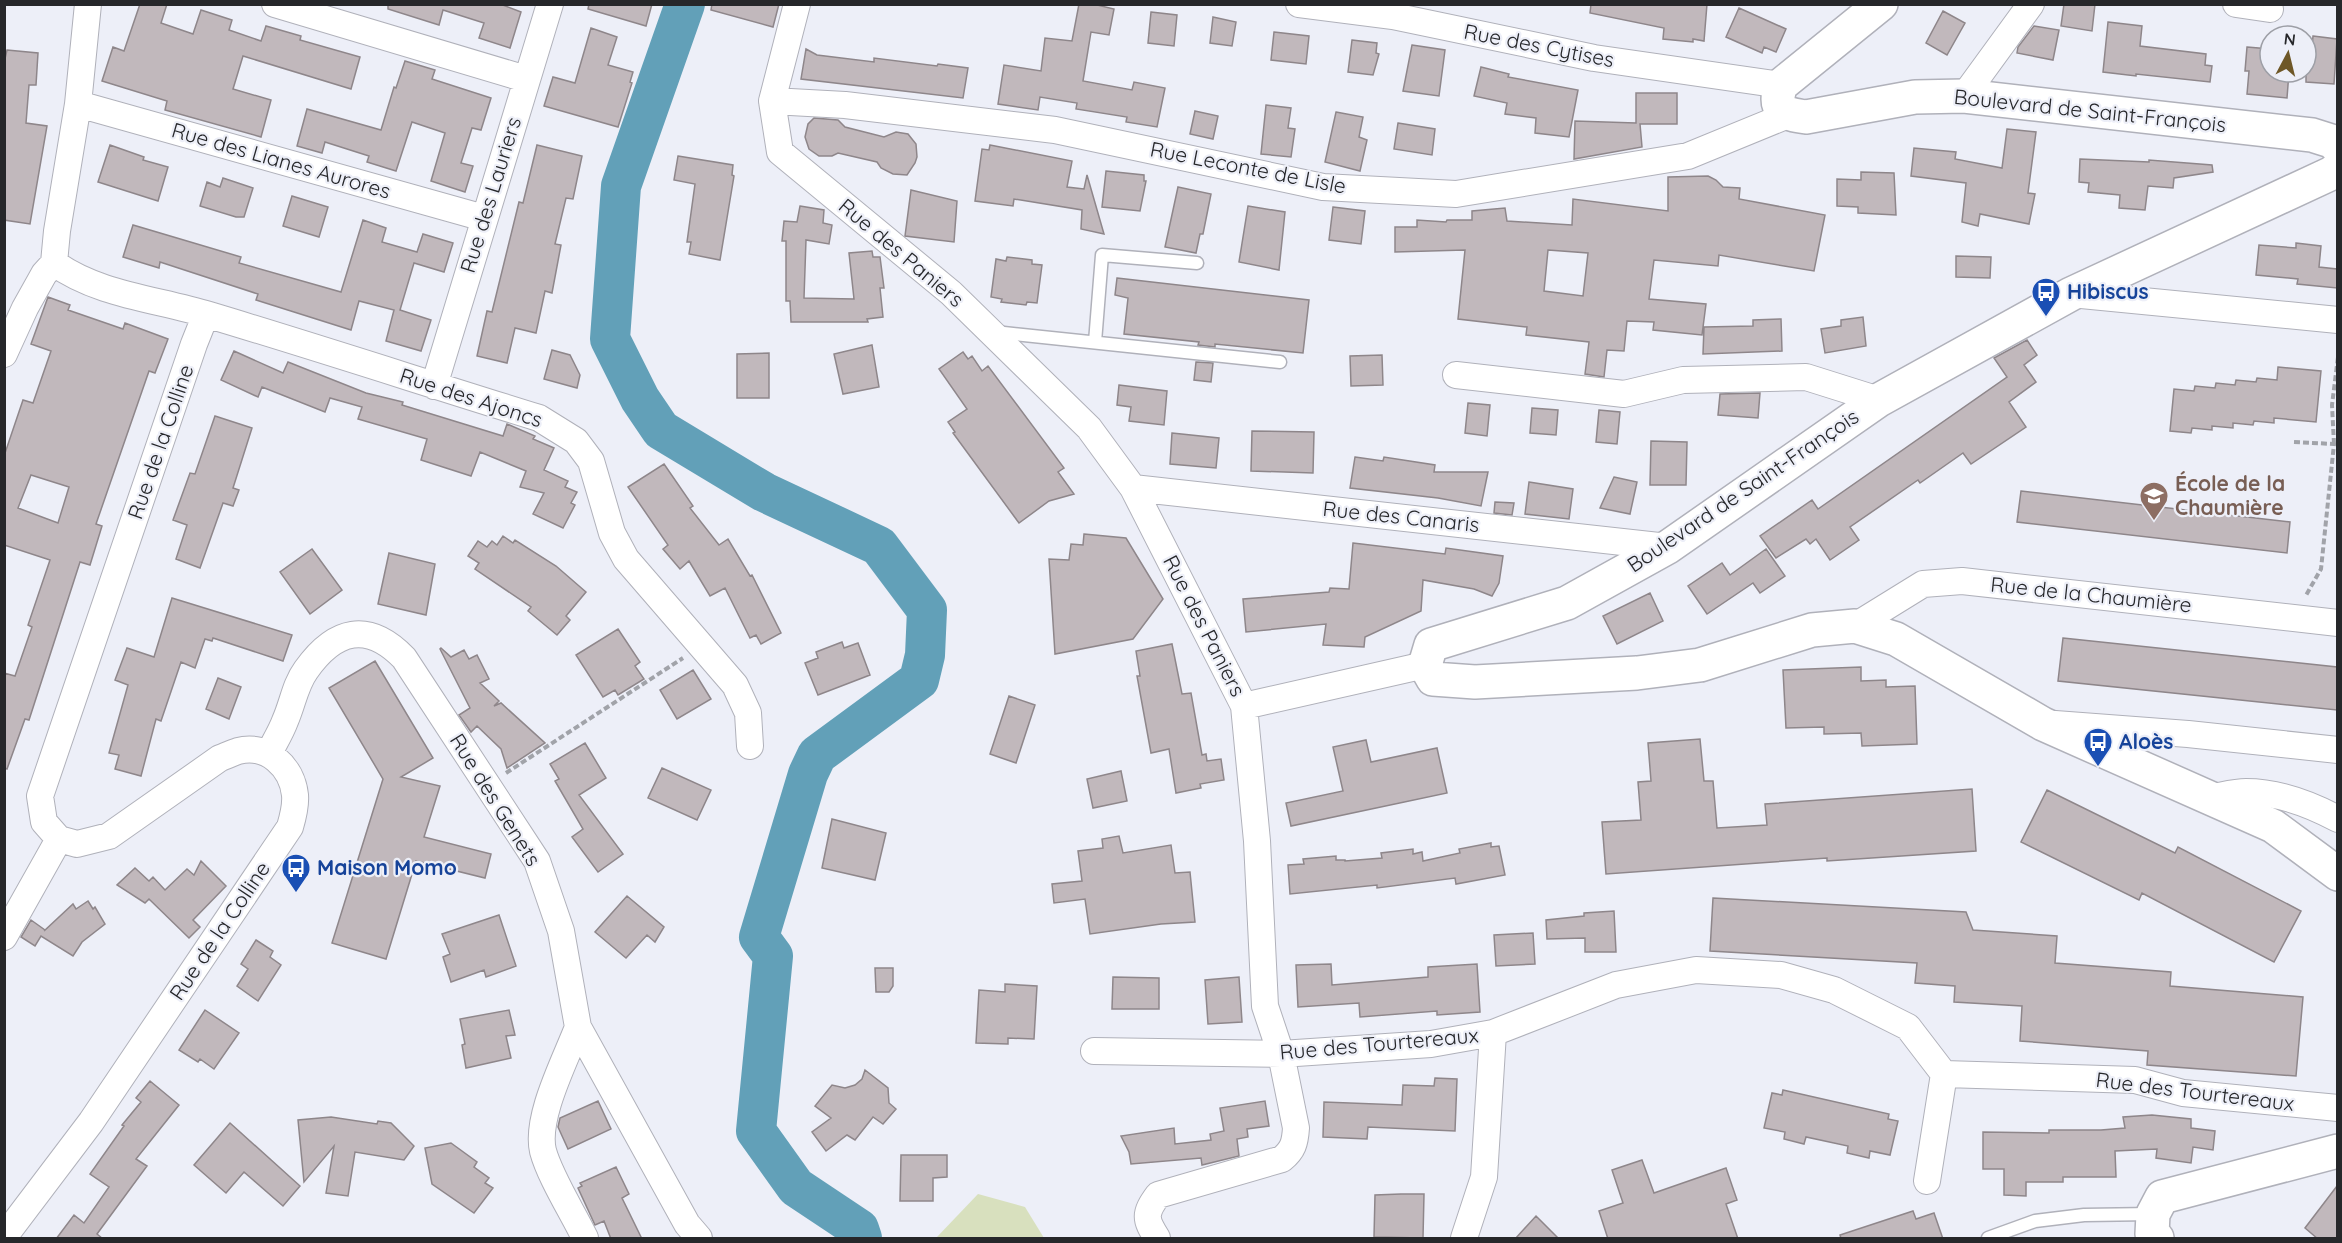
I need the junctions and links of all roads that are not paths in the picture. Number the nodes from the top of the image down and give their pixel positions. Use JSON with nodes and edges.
{"nodes":[{"id":1,"x":88,"y":4,"type":"edge"},
{"id":2,"x":275,"y":4,"type":"edge"},
{"id":3,"x":550,"y":4,"type":"edge"},
{"id":4,"x":797,"y":4,"type":"edge"},
{"id":5,"x":1299,"y":4,"type":"edge"},
{"id":6,"x":1881,"y":4,"type":"edge"},
{"id":7,"x":2031,"y":4,"type":"edge"},
{"id":8,"x":2236,"y":4,"type":"edge"},
{"id":9,"x":2270,"y":9,"type":"dead end"},
{"id":10,"x":526,"y":79,"type":"junction"},
{"id":11,"x":1964,"y":96,"type":"junction"},
{"id":12,"x":1784,"y":100,"type":"junction"},
{"id":13,"x":772,"y":101,"type":"junction"},
{"id":14,"x":78,"y":104,"type":"junction"},
{"id":15,"x":2337,"y":147,"type":"edge"},
{"id":16,"x":2337,"y":168,"type":"edge"},
{"id":17,"x":484,"y":218,"type":"junction"},
{"id":18,"x":1197,"y":262,"type":"dead end"},
{"id":19,"x":54,"y":263,"type":"junction"},
{"id":20,"x":2071,"y":294,"type":"junction"},
{"id":21,"x":206,"y":314,"type":"junction"},
{"id":22,"x":2337,"y":320,"type":"edge"},
{"id":23,"x":991,"y":331,"type":"junction"},
{"id":24,"x":1095,"y":342,"type":"junction"},
{"id":25,"x":4,"y":354,"type":"edge"},
{"id":26,"x":1280,"y":362,"type":"dead end"},
{"id":27,"x":1456,"y":375,"type":"dead end"},
{"id":28,"x":434,"y":386,"type":"junction"},
{"id":29,"x":1879,"y":400,"type":"junction"},
{"id":30,"x":1133,"y":488,"type":"junction"},
{"id":31,"x":1668,"y":547,"type":"junction"},
{"id":32,"x":2337,"y":623,"type":"edge"},
{"id":33,"x":1855,"y":626,"type":"junction"},
{"id":34,"x":1425,"y":665,"type":"junction"},
{"id":35,"x":1244,"y":706,"type":"junction"},
{"id":36,"x":2043,"y":724,"type":"junction"},
{"id":37,"x":750,"y":746,"type":"dead end"},
{"id":38,"x":2337,"y":750,"type":"edge"},
{"id":39,"x":269,"y":753,"type":"junction"},
{"id":40,"x":2208,"y":798,"type":"junction"},
{"id":41,"x":2337,"y":819,"type":"edge"},
{"id":42,"x":59,"y":839,"type":"junction"},
{"id":43,"x":2337,"y":874,"type":"edge"},
{"id":44,"x":4,"y":937,"type":"edge"},
{"id":45,"x":579,"y":1027,"type":"junction"},
{"id":46,"x":1493,"y":1033,"type":"junction"},
{"id":47,"x":1094,"y":1051,"type":"dead end"},
{"id":48,"x":1281,"y":1054,"type":"junction"},
{"id":49,"x":1944,"y":1074,"type":"junction"},
{"id":50,"x":2337,"y":1108,"type":"edge"},
{"id":51,"x":2337,"y":1151,"type":"edge"},
{"id":52,"x":1927,"y":1181,"type":"dead end"},
{"id":53,"x":2155,"y":1226,"type":"edge"},
{"id":54,"x":4,"y":1238,"type":"edge"},
{"id":55,"x":585,"y":1239,"type":"edge"},
{"id":56,"x":699,"y":1239,"type":"edge"},
{"id":57,"x":1157,"y":1239,"type":"edge"},
{"id":58,"x":1464,"y":1239,"type":"edge"},
{"id":59,"x":1988,"y":1239,"type":"edge"}],
"edges":[{"from":1,"to":14,"type":"street"},
{"from":2,"to":10,"type":"street"},
{"from":3,"to":10,"type":"street","name":"Rue des Lauriers"},
{"from":4,"to":13,"type":"street"},
{"from":5,"to":12,"type":"street","name":"Rue des Cytises"},
{"from":6,"to":12,"type":"main road"},
{"from":7,"to":11,"type":"street"},
{"from":8,"to":9,"type":"street"},
{"from":10,"to":17,"type":"street","name":"Rue des Lauriers"},
{"from":11,"to":12,"type":"main road","name":"Boulevard de Saint-François"},
{"from":11,"to":15,"type":"main road","name":"Boulevard de Saint-François"},
{"from":12,"to":13,"type":"street","name":"Rue Leconte de Lisle"},
{"from":13,"to":23,"type":"street","name":"Rue des Paniers"},
{"from":14,"to":17,"type":"street","name":"Rue des Lianes Aurores"},
{"from":14,"to":19,"type":"street"},
{"from":16,"to":20,"type":"main road","name":"Boulevard de Saint-François"},
{"from":17,"to":28,"type":"street","name":"Rue des Lauriers"},
{"from":18,"to":24,"type":"lane"},
{"from":19,"to":21,"type":"street","name":"Rue des Ajoncs"},
{"from":19,"to":25,"type":"street"},
{"from":20,"to":22,"type":"street"},
{"from":20,"to":29,"type":"main road","name":"Boulevard de Saint-François"},
{"from":21,"to":28,"type":"street","name":"Rue des Ajoncs"},
{"from":21,"to":42,"type":"street","name":"Rue de la Colline"},
{"from":23,"to":24,"type":"lane"},
{"from":23,"to":30,"type":"street","name":"Rue des Paniers"},
{"from":24,"to":26,"type":"lane"},
{"from":27,"to":29,"type":"street"},
{"from":28,"to":37,"type":"street","name":"Rue des Ajoncs"},
{"from":29,"to":31,"type":"main road","name":"Boulevard de Saint-François"},
{"from":30,"to":31,"type":"street","name":"Rue des Canaris"},
{"from":30,"to":35,"type":"street","name":"Rue des Paniers"},
{"from":31,"to":34,"type":"main road","name":"Boulevard de Saint-François"},
{"from":32,"to":33,"type":"street","name":"Rue de la Chaumière"},
{"from":33,"to":34,"type":"main road"},
{"from":33,"to":36,"type":"main road"},
{"from":34,"to":35,"type":"street"},
{"from":35,"to":48,"type":"street","name":"Rue des Paniers"},
{"from":36,"to":38,"type":"street"},
{"from":36,"to":40,"type":"main road"},
{"from":39,"to":42,"type":"street"},
{"from":39,"to":45,"type":"street","name":"Rue des Genets"},
{"from":39,"to":54,"type":"street","name":"Rue de la Colline"},
{"from":40,"to":41,"type":"street"},
{"from":40,"to":43,"type":"main road"},
{"from":42,"to":44,"type":"street"},
{"from":45,"to":55,"type":"street"},
{"from":45,"to":56,"type":"street","name":"Rue des Genets"},
{"from":46,"to":48,"type":"street","name":"Rue des Tourtereaux"},
{"from":46,"to":49,"type":"street","name":"Rue des Tourtereaux"},
{"from":46,"to":58,"type":"street"},
{"from":47,"to":48,"type":"street","name":"Rue des Tourtereaux"},
{"from":48,"to":57,"type":"street","name":"Rue des Paniers"},
{"from":49,"to":50,"type":"street","name":"Rue des Tourtereaux"},
{"from":49,"to":52,"type":"street"},
{"from":51,"to":53,"type":"main road"},
{"from":53,"to":59,"type":"lane"}]}
